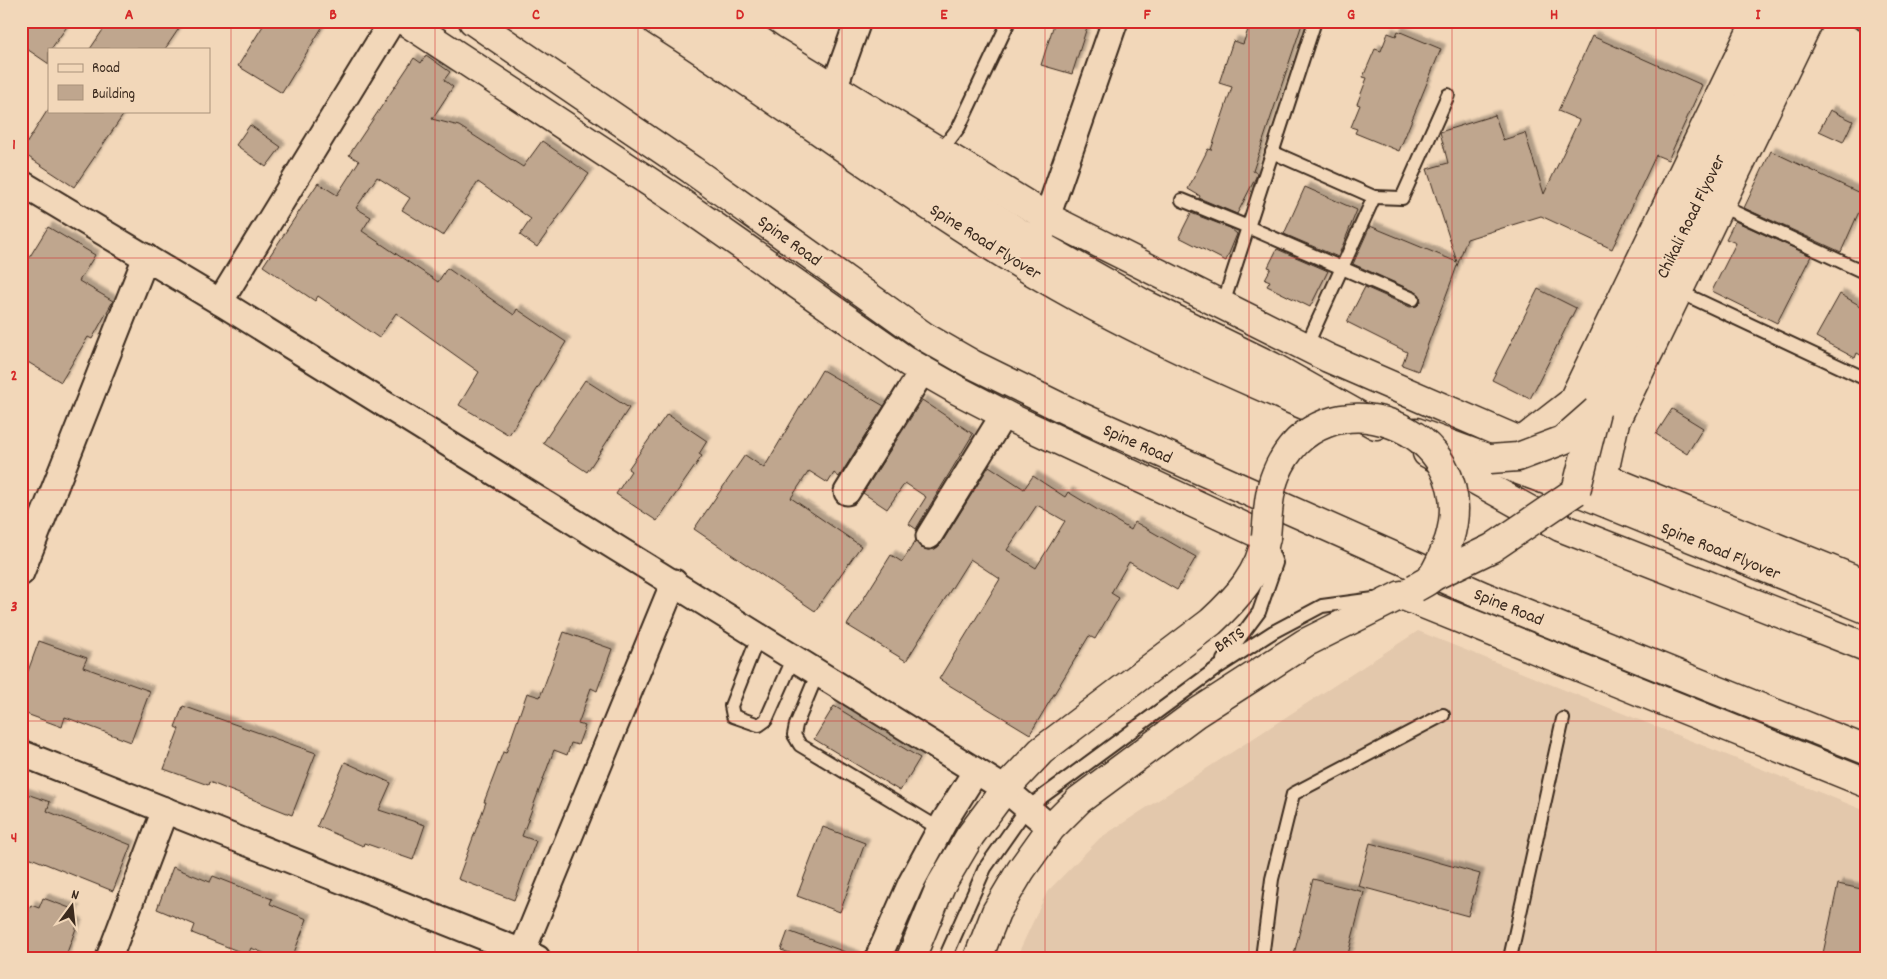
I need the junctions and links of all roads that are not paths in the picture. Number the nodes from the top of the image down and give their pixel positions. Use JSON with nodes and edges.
{"nodes":[{"id":1,"x":392,"y":21,"type":"edge"},
{"id":2,"x":404,"y":21,"type":"edge"},
{"id":3,"x":473,"y":21,"type":"edge"},
{"id":4,"x":656,"y":21,"type":"edge"},
{"id":5,"x":700,"y":21,"type":"edge"},
{"id":6,"x":732,"y":21,"type":"edge"},
{"id":7,"x":858,"y":21,"type":"edge"},
{"id":8,"x":1009,"y":21,"type":"edge"},
{"id":9,"x":1115,"y":21,"type":"edge"},
{"id":10,"x":1315,"y":21,"type":"edge"},
{"id":11,"x":1756,"y":21,"type":"edge"},
{"id":12,"x":1784,"y":21,"type":"edge"},
{"id":13,"x":1809,"y":21,"type":"edge"},
{"id":14,"x":1858,"y":21,"type":"edge"},
{"id":15,"x":1866,"y":25,"type":"edge"},
{"id":16,"x":834,"y":88,"type":"junction"},
{"id":17,"x":1448,"y":95,"type":"dead end"},
{"id":18,"x":940,"y":152,"type":"junction"},
{"id":19,"x":1272,"y":152,"type":"junction"},
{"id":20,"x":23,"y":189,"type":"edge"},
{"id":21,"x":1374,"y":197,"type":"junction"},
{"id":22,"x":1182,"y":200,"type":"dead end"},
{"id":23,"x":1720,"y":205,"type":"junction"},
{"id":24,"x":1047,"y":217,"type":"junction"},
{"id":25,"x":1248,"y":226,"type":"junction"},
{"id":26,"x":1036,"y":243,"type":"junction"},
{"id":27,"x":146,"y":257,"type":"junction"},
{"id":28,"x":1342,"y":268,"type":"junction"},
{"id":29,"x":1866,"y":273,"type":"edge"},
{"id":30,"x":1678,"y":291,"type":"junction"},
{"id":31,"x":1413,"y":300,"type":"dead end"},
{"id":32,"x":220,"y":302,"type":"junction"},
{"id":33,"x":1223,"y":304,"type":"junction"},
{"id":34,"x":1306,"y":347,"type":"junction"},
{"id":35,"x":923,"y":370,"type":"junction"},
{"id":36,"x":1866,"y":379,"type":"edge"},
{"id":37,"x":1596,"y":411,"type":"junction"},
{"id":38,"x":1004,"y":414,"type":"junction"},
{"id":39,"x":1339,"y":420,"type":"junction"},
{"id":40,"x":1406,"y":428,"type":"junction"},
{"id":41,"x":1522,"y":441,"type":"junction"},
{"id":42,"x":1490,"y":459,"type":"junction"},
{"id":43,"x":1603,"y":477,"type":"junction"},
{"id":44,"x":1576,"y":491,"type":"junction"},
{"id":45,"x":847,"y":492,"type":"dead end"},
{"id":46,"x":929,"y":536,"type":"dead end"},
{"id":47,"x":1266,"y":537,"type":"junction"},
{"id":48,"x":21,"y":574,"type":"edge"},
{"id":49,"x":674,"y":582,"type":"junction"},
{"id":50,"x":1866,"y":584,"type":"edge"},
{"id":51,"x":1415,"y":587,"type":"junction"},
{"id":52,"x":1866,"y":609,"type":"edge"},
{"id":53,"x":758,"y":635,"type":"junction"},
{"id":54,"x":1866,"y":647,"type":"edge"},
{"id":55,"x":794,"y":657,"type":"junction"},
{"id":56,"x":1217,"y":668,"type":"junction"},
{"id":57,"x":818,"y":672,"type":"junction"},
{"id":58,"x":1443,"y":715,"type":"dead end"},
{"id":59,"x":1563,"y":719,"type":"dead end"},
{"id":60,"x":1866,"y":750,"type":"edge"},
{"id":61,"x":21,"y":753,"type":"edge"},
{"id":62,"x":976,"y":771,"type":"junction"},
{"id":63,"x":1866,"y":783,"type":"edge"},
{"id":64,"x":1005,"y":789,"type":"junction"},
{"id":65,"x":1028,"y":808,"type":"junction"},
{"id":66,"x":166,"y":810,"type":"junction"},
{"id":67,"x":1051,"y":828,"type":"junction"},
{"id":68,"x":940,"y":829,"type":"junction"},
{"id":69,"x":529,"y":955,"type":"edge"},
{"id":70,"x":110,"y":958,"type":"edge"},
{"id":71,"x":878,"y":958,"type":"edge"},
{"id":72,"x":911,"y":958,"type":"edge"},
{"id":73,"x":945,"y":958,"type":"edge"},
{"id":74,"x":978,"y":958,"type":"edge"},
{"id":75,"x":1262,"y":958,"type":"edge"},
{"id":76,"x":1510,"y":958,"type":"edge"}],
"edges":[{"from":1,"to":32,"type":"street"},
{"from":2,"to":35,"type":"main road","name":"Spine Road"},
{"from":3,"to":60,"type":"main road","name":"Spine Road"},
{"from":4,"to":39,"type":"main road","name":"Spine Road Flyover"},
{"from":5,"to":26,"type":"main road"},
{"from":6,"to":16,"type":"main road"},
{"from":7,"to":16,"type":"street"},
{"from":8,"to":18,"type":"lane"},
{"from":9,"to":24,"type":"street"},
{"from":10,"to":19,"type":"lane"},
{"from":11,"to":41,"type":"main road"},
{"from":12,"to":37,"type":"main road","name":"Chikali Road Flyover"},
{"from":13,"to":23,"type":"main road"},
{"from":14,"to":15,"type":"lane"},
{"from":16,"to":18,"type":"main road"},
{"from":17,"to":21,"type":"lane"},
{"from":18,"to":24,"type":"main road"},
{"from":19,"to":21,"type":"lane"},
{"from":19,"to":25,"type":"lane"},
{"from":20,"to":27,"type":"street"},
{"from":21,"to":28,"type":"lane"},
{"from":22,"to":25,"type":"lane"},
{"from":23,"to":29,"type":"lane"},
{"from":23,"to":30,"type":"main road"},
{"from":24,"to":26,"type":"main road"},
{"from":24,"to":33,"type":"main road"},
{"from":25,"to":28,"type":"lane"},
{"from":25,"to":33,"type":"lane"},
{"from":26,"to":54,"type":"main road"},
{"from":27,"to":32,"type":"street"},
{"from":27,"to":48,"type":"street"},
{"from":28,"to":31,"type":"lane"},
{"from":28,"to":34,"type":"lane"},
{"from":30,"to":36,"type":"lane"},
{"from":30,"to":43,"type":"main road"},
{"from":32,"to":49,"type":"street"},
{"from":33,"to":34,"type":"main road"},
{"from":34,"to":41,"type":"main road"},
{"from":35,"to":38,"type":"main road","name":"Spine Road"},
{"from":35,"to":45,"type":"street"},
{"from":37,"to":42,"type":"main road","name":"Chikali Road Flyover","bridge":true},
{"from":37,"to":44,"type":"main road","name":"Chikali Road Flyover","bridge":true},
{"from":38,"to":46,"type":"street"},
{"from":38,"to":47,"type":"main road","name":"Spine Road"},
{"from":39,"to":40,"type":"main road","name":"Spine Road Flyover","bridge":true},
{"from":39,"to":47,"type":"main road","name":"Spine Road Flyover","bridge":true},
{"from":40,"to":42,"type":"main road","name":"Spine Road Flyover"},
{"from":40,"to":51,"type":"main road","name":"Spine Road Flyover","bridge":true},
{"from":41,"to":43,"type":"main road"},
{"from":42,"to":44,"type":"main road","name":"Spine Road Flyover","bridge":true},
{"from":43,"to":50,"type":"main road"},
{"from":44,"to":51,"type":"main road","bridge":true},
{"from":44,"to":52,"type":"main road","name":"Spine Road Flyover"},
{"from":47,"to":56,"type":"lane","name":"BRTS"},
{"from":47,"to":64,"type":"main road","name":"Spine Road Flyover"},
{"from":49,"to":53,"type":"street"},
{"from":49,"to":69,"type":"street"},
{"from":51,"to":56,"type":"lane","name":"BRTS"},
{"from":51,"to":63,"type":"main road","name":"Spine Road"},
{"from":51,"to":67,"type":"main road"},
{"from":53,"to":55,"type":"street"},
{"from":53,"to":55,"type":"lane"},
{"from":55,"to":57,"type":"street"},
{"from":56,"to":65,"type":"lane"},
{"from":57,"to":62,"type":"street"},
{"from":57,"to":68,"type":"lane"},
{"from":58,"to":75,"type":"lane"},
{"from":59,"to":76,"type":"lane"},
{"from":61,"to":66,"type":"street"},
{"from":62,"to":64,"type":"street"},
{"from":62,"to":68,"type":"street"},
{"from":64,"to":65,"type":"street"},
{"from":64,"to":72,"type":"main road","name":"Spine Road Flyover"},
{"from":65,"to":67,"type":"street"},
{"from":65,"to":73,"type":"lane"},
{"from":66,"to":69,"type":"street"},
{"from":66,"to":70,"type":"street"},
{"from":67,"to":74,"type":"main road"},
{"from":68,"to":71,"type":"street"}]}
